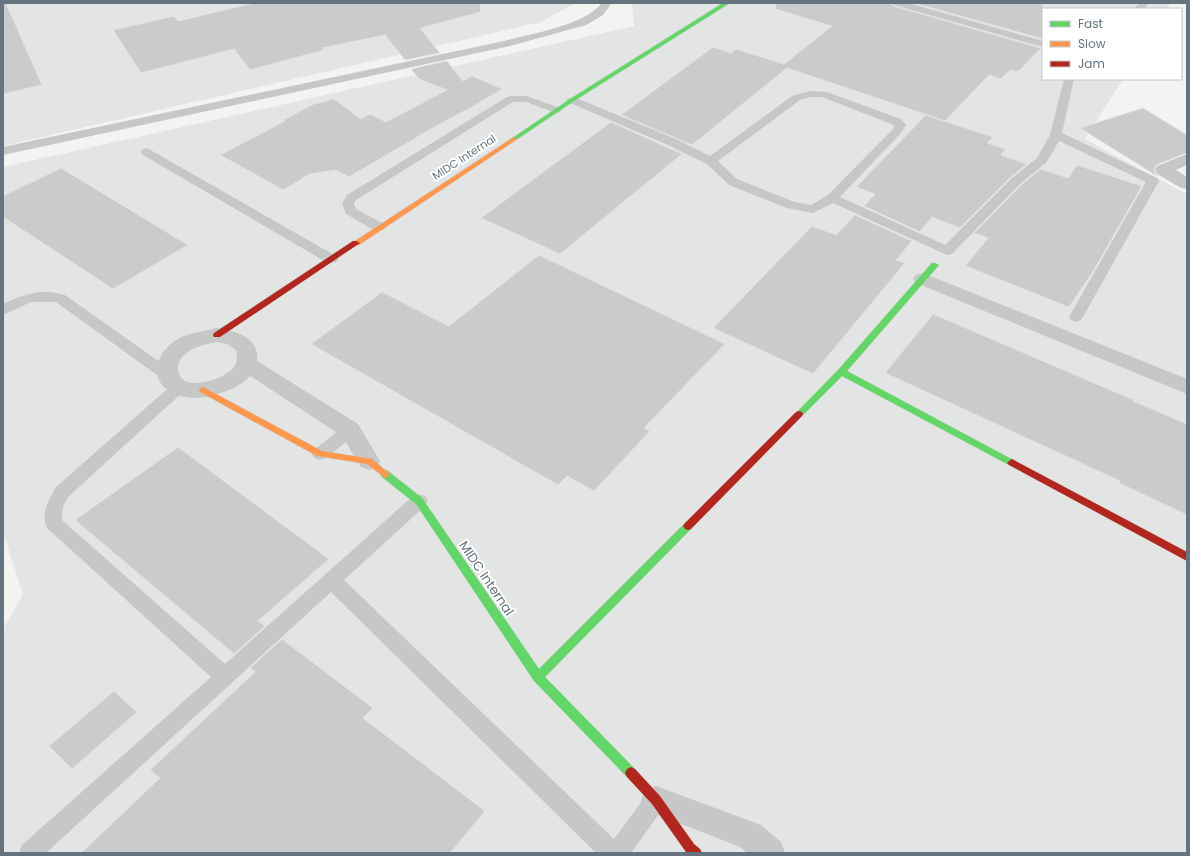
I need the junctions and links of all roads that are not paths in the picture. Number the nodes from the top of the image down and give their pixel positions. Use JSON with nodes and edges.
{"nodes":[{"id":1,"x":607,"y":3,"type":"edge"},
{"id":2,"x":727,"y":3,"type":"edge"},
{"id":3,"x":897,"y":3,"type":"edge"},
{"id":4,"x":1042,"y":44,"type":"edge"},
{"id":5,"x":1069,"y":80,"type":"edge"},
{"id":6,"x":572,"y":100,"type":"junction"},
{"id":7,"x":556,"y":110,"type":"junction"},
{"id":8,"x":1056,"y":135,"type":"junction"},
{"id":9,"x":3,"y":150,"type":"edge"},
{"id":10,"x":147,"y":152,"type":"dead end"},
{"id":11,"x":1187,"y":159,"type":"edge"},
{"id":12,"x":711,"y":161,"type":"junction"},
{"id":13,"x":1187,"y":184,"type":"edge"},
{"id":14,"x":832,"y":198,"type":"junction"},
{"id":15,"x":379,"y":227,"type":"junction"},
{"id":16,"x":331,"y":259,"type":"junction"},
{"id":17,"x":929,"y":272,"type":"joint"},
{"id":18,"x":3,"y":310,"type":"edge"},
{"id":19,"x":1076,"y":317,"type":"dead end"},
{"id":20,"x":217,"y":335,"type":"junction"},
{"id":21,"x":247,"y":364,"type":"junction"},
{"id":22,"x":841,"y":372,"type":"junction"},
{"id":23,"x":172,"y":381,"type":"junction"},
{"id":24,"x":1187,"y":387,"type":"edge"},
{"id":25,"x":204,"y":390,"type":"junction"},
{"id":26,"x":350,"y":430,"type":"junction"},
{"id":27,"x":320,"y":454,"type":"junction"},
{"id":28,"x":368,"y":461,"type":"junction"},
{"id":29,"x":419,"y":501,"type":"junction"},
{"id":30,"x":1187,"y":557,"type":"edge"},
{"id":31,"x":331,"y":580,"type":"junction"},
{"id":32,"x":225,"y":677,"type":"junction"},
{"id":33,"x":538,"y":677,"type":"junction"},
{"id":34,"x":656,"y":800,"type":"junction"},
{"id":35,"x":30,"y":853,"type":"edge"},
{"id":36,"x":612,"y":853,"type":"edge"},
{"id":37,"x":617,"y":853,"type":"edge"},
{"id":38,"x":696,"y":853,"type":"edge"},
{"id":39,"x":770,"y":853,"type":"edge"}],
"edges":[{"from":1,"to":9,"type":"lane"},
{"from":2,"to":6,"type":"street","name":"MIDC Internal"},
{"from":3,"to":4,"type":"lane"},
{"from":5,"to":8,"type":"lane"},
{"from":6,"to":7,"type":"street","name":"MIDC Internal"},
{"from":6,"to":12,"type":"lane"},
{"from":7,"to":15,"type":"street","name":"MIDC Internal"},
{"from":7,"to":15,"type":"lane"},
{"from":8,"to":14,"type":"lane"},
{"from":8,"to":19,"type":"lane"},
{"from":10,"to":16,"type":"lane"},
{"from":11,"to":13,"type":"street"},
{"from":12,"to":14,"type":"lane"},
{"from":12,"to":14,"type":"lane"},
{"from":15,"to":16,"type":"street","name":"MIDC Internal"},
{"from":16,"to":20,"type":"street","name":"MIDC Internal"},
{"from":17,"to":22,"type":"street"},
{"from":17,"to":24,"type":"street"},
{"from":18,"to":23,"type":"lane"},
{"from":20,"to":21,"type":"street"},
{"from":20,"to":23,"type":"street"},
{"from":21,"to":25,"type":"street"},
{"from":21,"to":26,"type":"street"},
{"from":22,"to":30,"type":"street"},
{"from":22,"to":33,"type":"street"},
{"from":23,"to":25,"type":"street"},
{"from":23,"to":32,"type":"lane"},
{"from":25,"to":27,"type":"street","name":"MIDC Internal"},
{"from":26,"to":27,"type":"lane"},
{"from":26,"to":28,"type":"street"},
{"from":27,"to":28,"type":"street","name":"MIDC Internal"},
{"from":28,"to":29,"type":"street","name":"MIDC Internal"},
{"from":29,"to":31,"type":"lane"},
{"from":29,"to":33,"type":"street","name":"MIDC Internal"},
{"from":31,"to":32,"type":"lane"},
{"from":31,"to":36,"type":"lane"},
{"from":32,"to":35,"type":"lane"},
{"from":33,"to":34,"type":"street","name":"MIDC Internal"},
{"from":34,"to":37,"type":"lane"},
{"from":34,"to":38,"type":"street","name":"MIDC Internal"},
{"from":34,"to":39,"type":"street"}]}
